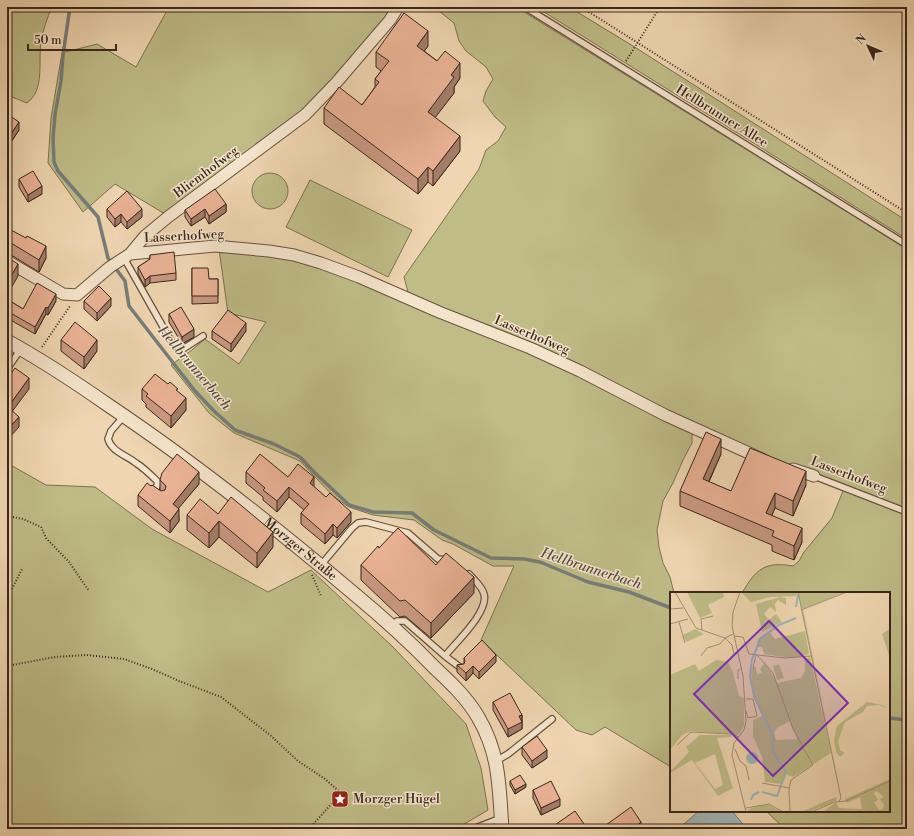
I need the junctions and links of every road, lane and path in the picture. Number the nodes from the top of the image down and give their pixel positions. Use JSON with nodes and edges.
{"nodes":[{"id":1,"x":398,"y":7,"type":"edge"},
{"id":2,"x":525,"y":7,"type":"edge"},
{"id":3,"x":581,"y":7,"type":"edge"},
{"id":4,"x":660,"y":7,"type":"edge"},
{"id":5,"x":638,"y":42,"type":"junction"},
{"id":6,"x":622,"y":68,"type":"junction"},
{"id":7,"x":907,"y":213,"type":"edge"},
{"id":8,"x":907,"y":245,"type":"edge"},
{"id":9,"x":120,"y":260,"type":"junction"},
{"id":10,"x":7,"y":261,"type":"edge"},
{"id":11,"x":77,"y":295,"type":"junction"},
{"id":12,"x":203,"y":336,"type":"dead end"},
{"id":13,"x":7,"y":341,"type":"edge"},
{"id":14,"x":21,"y":349,"type":"junction"},
{"id":15,"x":40,"y":351,"type":"dead end"},
{"id":16,"x":7,"y":369,"type":"edge"},
{"id":17,"x":124,"y":415,"type":"junction"},
{"id":18,"x":772,"y":462,"type":"edge"},
{"id":19,"x":786,"y":467,"type":"edge"},
{"id":20,"x":814,"y":476,"type":"joint"},
{"id":21,"x":162,"y":499,"type":"edge"},
{"id":22,"x":907,"y":512,"type":"edge"},
{"id":23,"x":7,"y":516,"type":"edge"},
{"id":24,"x":455,"y":560,"type":"edge"},
{"id":25,"x":22,"y":569,"type":"dead end"},
{"id":26,"x":316,"y":569,"type":"junction"},
{"id":27,"x":465,"y":571,"type":"edge"},
{"id":28,"x":89,"y":591,"type":"dead end"},
{"id":29,"x":321,"y":596,"type":"dead end"},
{"id":30,"x":7,"y":606,"type":"edge"},
{"id":31,"x":392,"y":626,"type":"junction"},
{"id":32,"x":445,"y":656,"type":"junction"},
{"id":33,"x":7,"y":666,"type":"edge"},
{"id":34,"x":461,"y":668,"type":"edge"},
{"id":35,"x":552,"y":719,"type":"dead end"},
{"id":36,"x":495,"y":761,"type":"junction"},
{"id":37,"x":502,"y":824,"type":"edge"},
{"id":38,"x":309,"y":829,"type":"edge"},
{"id":39,"x":473,"y":829,"type":"edge"}],
"edges":[{"from":1,"to":9,"type":"street","name":"Bliemhofweg"},
{"from":2,"to":6,"type":"lane","name":"Hellbrunner Allee"},
{"from":3,"to":5,"type":"path"},
{"from":4,"to":5,"type":"path"},
{"from":5,"to":6,"type":"path"},
{"from":5,"to":7,"type":"path"},
{"from":6,"to":8,"type":"lane","name":"Hellbrunner Allee"},
{"from":9,"to":11,"type":"street","name":"Bliemhofweg"},
{"from":9,"to":12,"type":"lane"},
{"from":9,"to":18,"type":"street","name":"Lasserhofweg"},
{"from":10,"to":11,"type":"street"},
{"from":11,"to":15,"type":"path"},
{"from":13,"to":14,"type":"street","name":"Morzger Straße"},
{"from":14,"to":16,"type":"lane"},
{"from":14,"to":17,"type":"street","name":"Morzger Straße"},
{"from":17,"to":21,"type":"lane"},
{"from":17,"to":26,"type":"street","name":"Morzger Straße"},
{"from":19,"to":20,"type":"street","name":"Lasserhofweg"},
{"from":20,"to":22,"type":"lane","name":"Lasserhofweg"},
{"from":23,"to":28,"type":"path"},
{"from":24,"to":26,"type":"lane"},
{"from":25,"to":30,"type":"path"},
{"from":26,"to":29,"type":"path"},
{"from":26,"to":31,"type":"street","name":"Morzger Straße"},
{"from":27,"to":32,"type":"lane"},
{"from":31,"to":32,"type":"lane"},
{"from":31,"to":36,"type":"street","name":"Morzger Straße"},
{"from":32,"to":34,"type":"lane"},
{"from":33,"to":38,"type":"path"},
{"from":35,"to":36,"type":"lane"},
{"from":36,"to":37,"type":"street","name":"Morzger Straße"},
{"from":37,"to":39,"type":"lane"}]}
